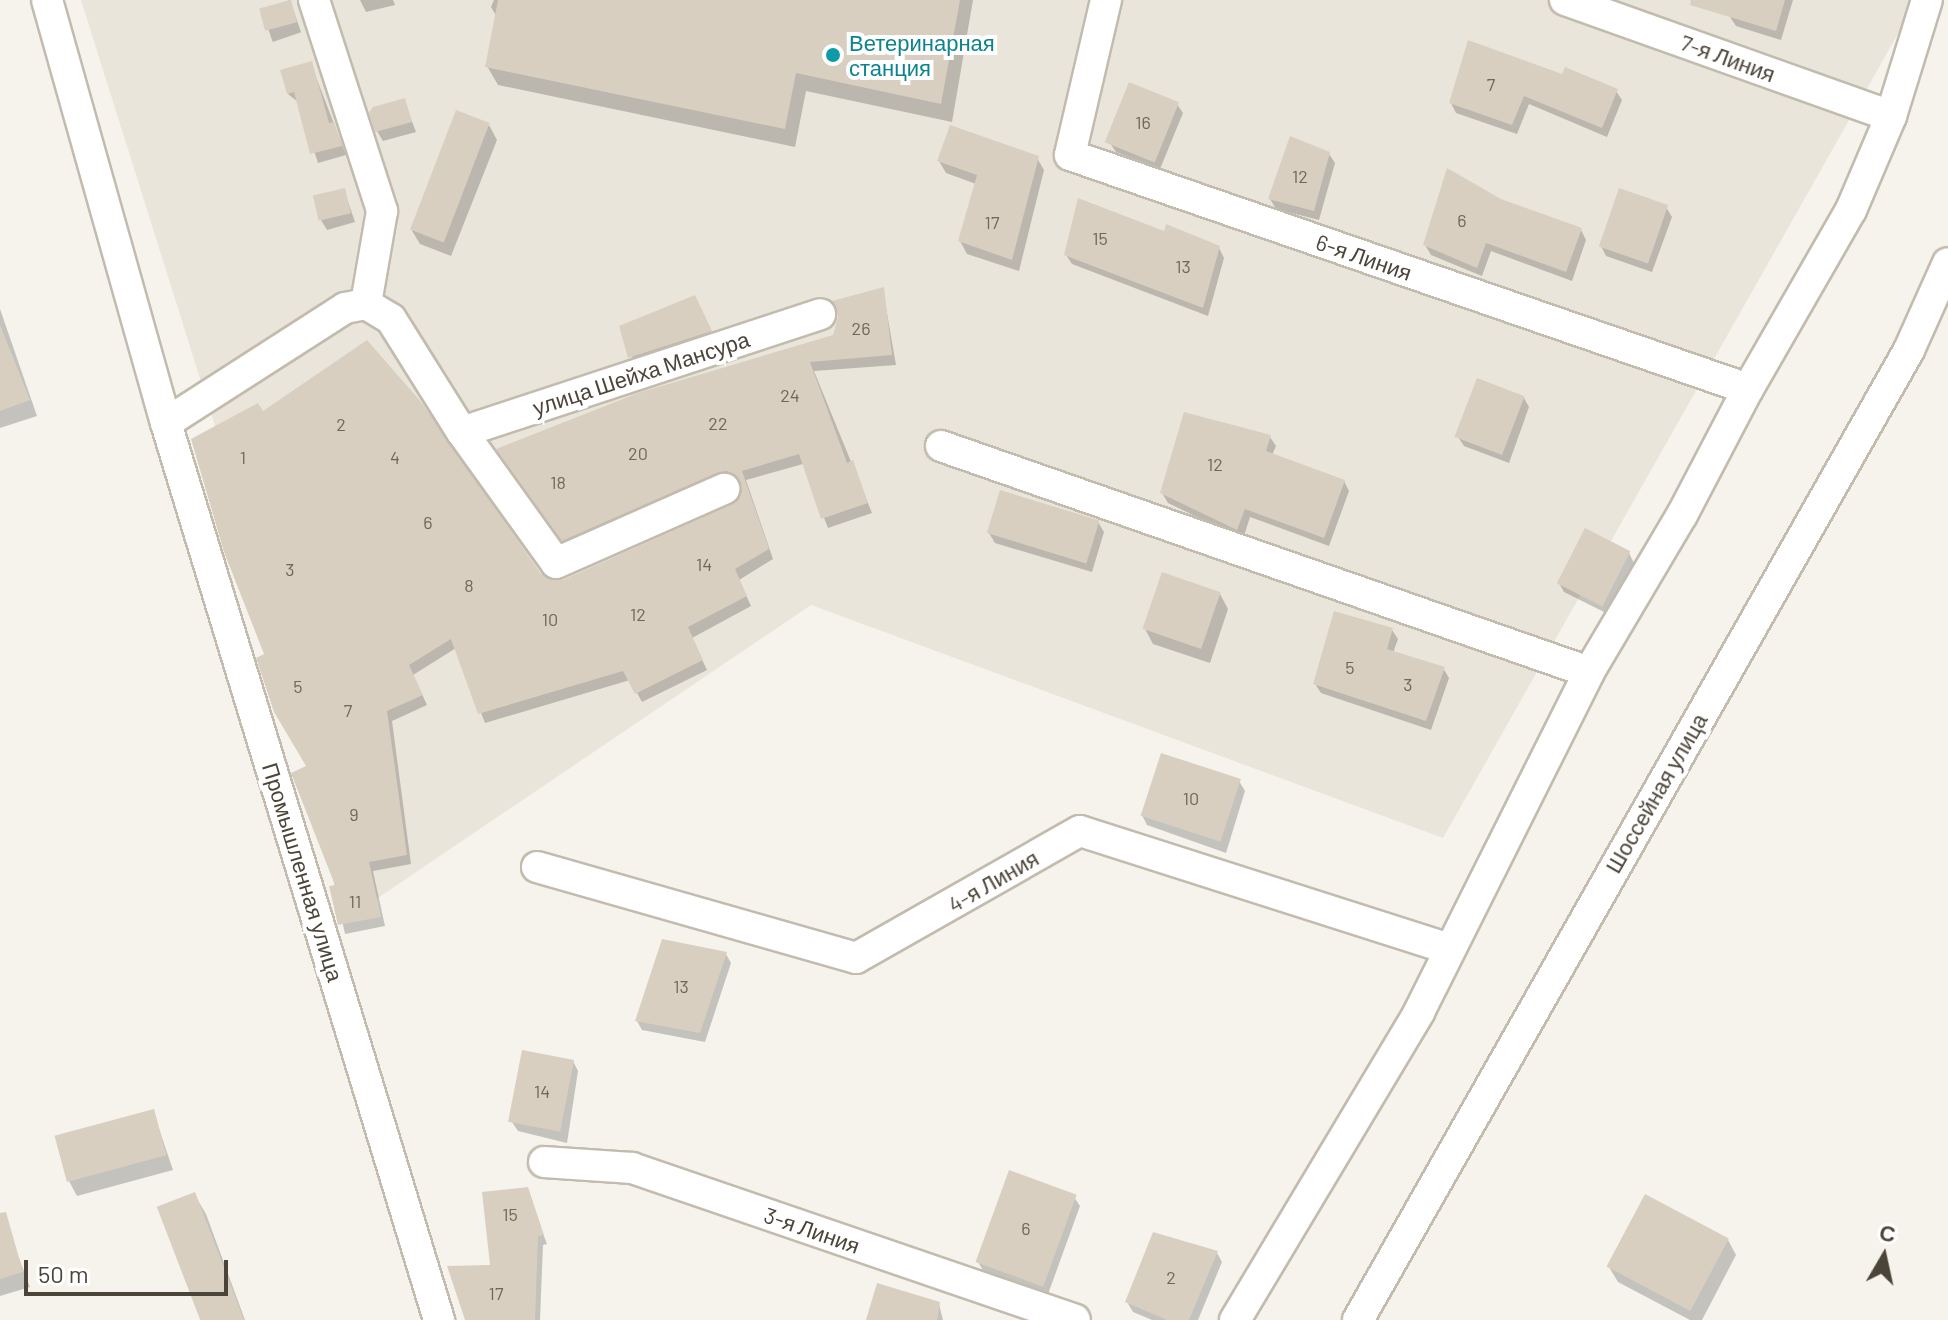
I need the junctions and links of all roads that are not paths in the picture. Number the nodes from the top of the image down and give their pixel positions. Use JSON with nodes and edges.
{"nodes":[{"id":1,"x":47,"y":0,"type":"edge"},
{"id":2,"x":314,"y":0,"type":"edge"},
{"id":3,"x":1106,"y":0,"type":"edge"},
{"id":4,"x":1565,"y":0,"type":"edge"},
{"id":5,"x":1927,"y":0,"type":"edge"},
{"id":6,"x":1891,"y":116,"type":"junction"},
{"id":7,"x":1948,"y":263,"type":"edge"},
{"id":8,"x":366,"y":304,"type":"junction"},
{"id":9,"x":820,"y":314,"type":"dead end"},
{"id":10,"x":1748,"y":389,"type":"junction"},
{"id":11,"x":166,"y":423,"type":"junction"},
{"id":12,"x":462,"y":432,"type":"junction"},
{"id":13,"x":941,"y":446,"type":"dead end"},
{"id":14,"x":724,"y":489,"type":"dead end"},
{"id":15,"x":1589,"y":672,"type":"junction"},
{"id":16,"x":537,"y":867,"type":"dead end"},
{"id":17,"x":1450,"y":949,"type":"junction"},
{"id":18,"x":544,"y":1162,"type":"dead end"},
{"id":19,"x":439,"y":1320,"type":"edge"},
{"id":20,"x":1075,"y":1320,"type":"edge"},
{"id":21,"x":1235,"y":1320,"type":"edge"},
{"id":22,"x":1358,"y":1320,"type":"edge"}],
"edges":[{"from":1,"to":11,"type":"street","name":"Промышленная улица"},
{"from":2,"to":8,"type":"street"},
{"from":3,"to":10,"type":"street","name":"6-я Линия"},
{"from":4,"to":6,"type":"street","name":"7-я Линия"},
{"from":5,"to":6,"type":"street"},
{"from":6,"to":10,"type":"street"},
{"from":7,"to":22,"type":"street","name":"Шоссейная улица"},
{"from":8,"to":11,"type":"street"},
{"from":8,"to":12,"type":"street"},
{"from":9,"to":12,"type":"street","name":"улица Шейха Мансура"},
{"from":10,"to":15,"type":"street"},
{"from":11,"to":19,"type":"street","name":"Промышленная улица"},
{"from":12,"to":14,"type":"street"},
{"from":13,"to":15,"type":"street"},
{"from":15,"to":17,"type":"street"},
{"from":16,"to":17,"type":"street","name":"4-я Линия"},
{"from":17,"to":21,"type":"street"},
{"from":18,"to":20,"type":"street","name":"3-я Линия"}]}
